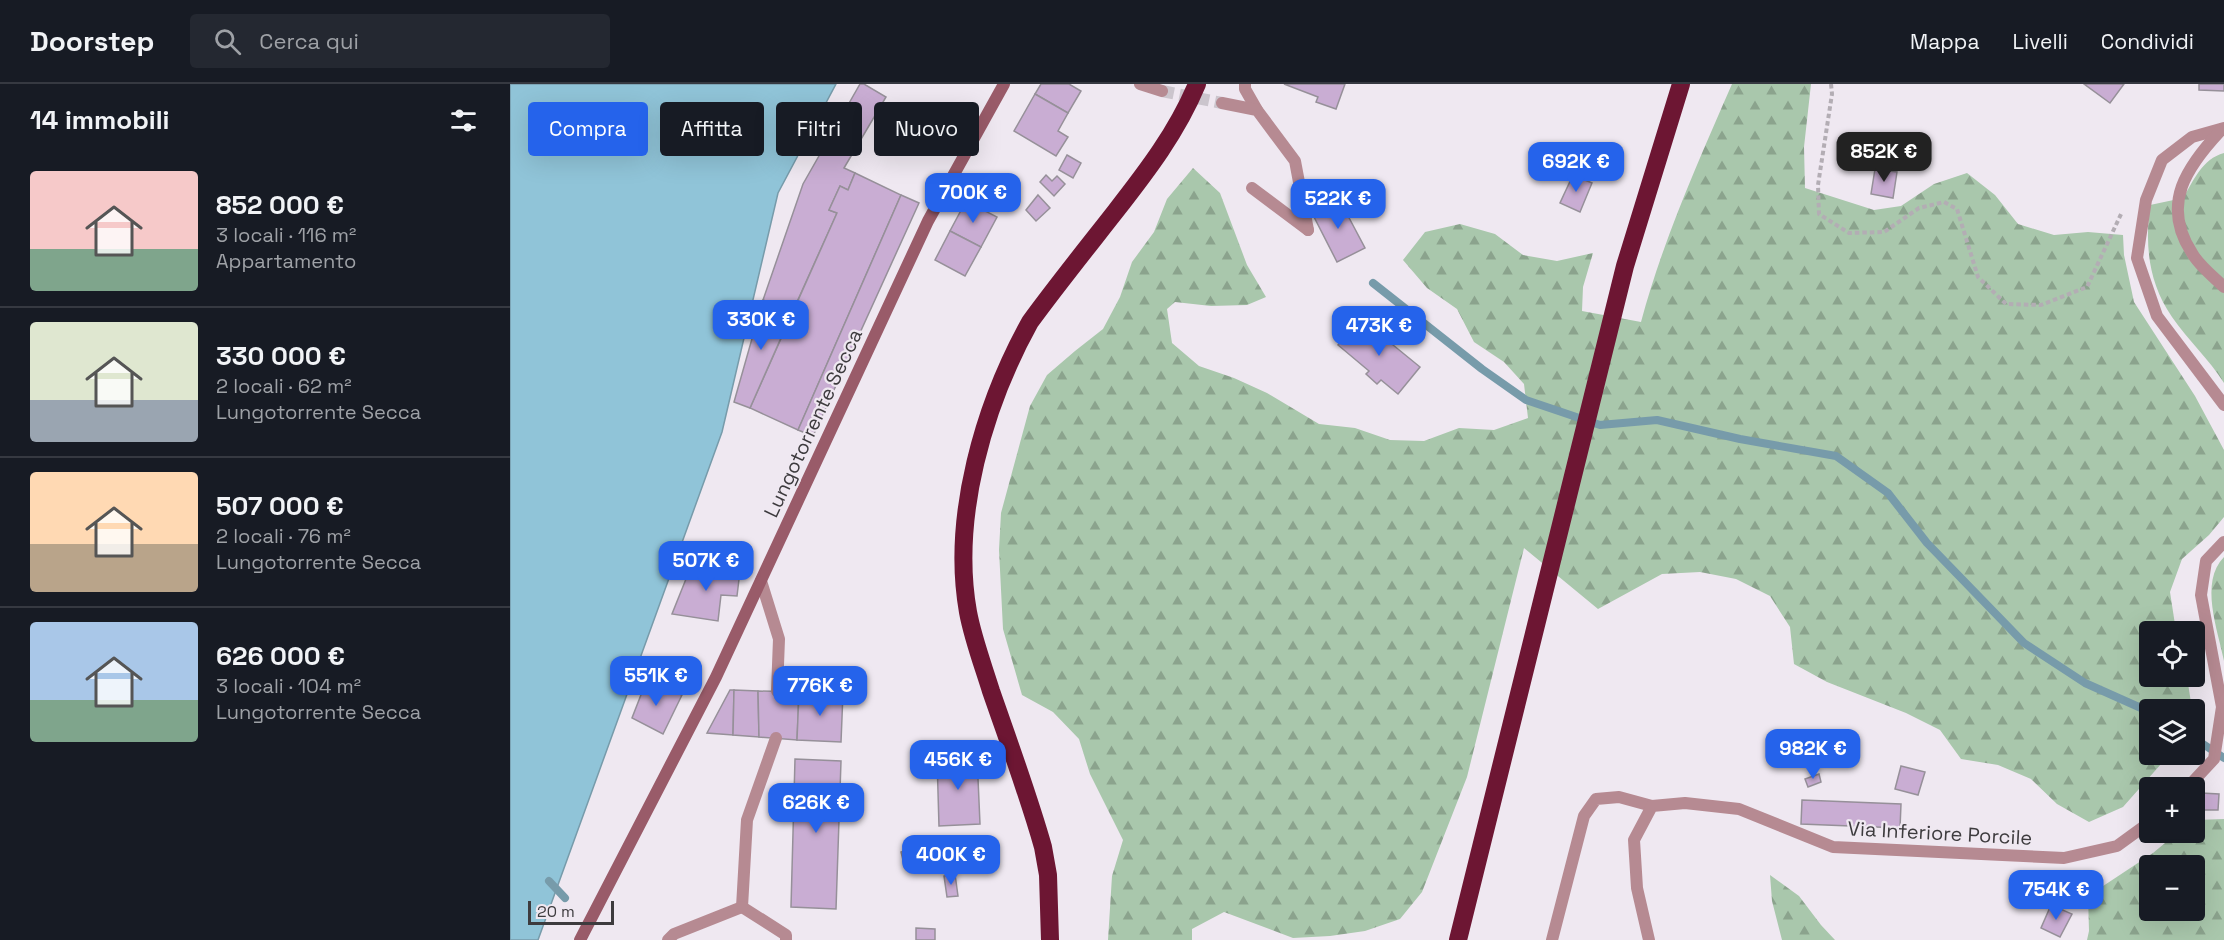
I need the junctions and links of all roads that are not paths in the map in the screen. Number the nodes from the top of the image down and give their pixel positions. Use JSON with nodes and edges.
{"nodes":[{"id":1,"x":1004,"y":84,"type":"edge"},
{"id":2,"x":1140,"y":84,"type":"edge"},
{"id":3,"x":1197,"y":84,"type":"edge"},
{"id":4,"x":1245,"y":84,"type":"edge"},
{"id":5,"x":1681,"y":84,"type":"edge"},
{"id":6,"x":1162,"y":91,"type":"tunnel mouth"},
{"id":7,"x":1222,"y":103,"type":"tunnel mouth"},
{"id":8,"x":1257,"y":110,"type":"junction"},
{"id":9,"x":2224,"y":128,"type":"edge"},
{"id":10,"x":1252,"y":188,"type":"dead end"},
{"id":11,"x":2224,"y":287,"type":"edge"},
{"id":12,"x":2224,"y":405,"type":"edge"},
{"id":13,"x":2224,"y":542,"type":"edge"},
{"id":14,"x":761,"y":581,"type":"junction"},
{"id":15,"x":777,"y":691,"type":"dead end"},
{"id":16,"x":776,"y":738,"type":"dead end"},
{"id":17,"x":2197,"y":777,"type":"edge"},
{"id":18,"x":1652,"y":806,"type":"junction"},
{"id":19,"x":2139,"y":830,"type":"edge"},
{"id":20,"x":742,"y":907,"type":"junction"},
{"id":21,"x":580,"y":940,"type":"edge"},
{"id":22,"x":668,"y":940,"type":"edge"},
{"id":23,"x":786,"y":940,"type":"edge"},
{"id":24,"x":1050,"y":940,"type":"edge"},
{"id":25,"x":1458,"y":940,"type":"edge"},
{"id":26,"x":1552,"y":940,"type":"edge"},
{"id":27,"x":1649,"y":940,"type":"edge"}],
"edges":[{"from":1,"to":14,"type":"main road","name":"Lungotorrente Secca"},
{"from":2,"to":6,"type":"street"},
{"from":3,"to":24,"type":"highway"},
{"from":4,"to":8,"type":"street"},
{"from":5,"to":25,"type":"highway"},
{"from":7,"to":8,"type":"street"},
{"from":8,"to":10,"type":"street"},
{"from":9,"to":11,"type":"street"},
{"from":9,"to":12,"type":"street"},
{"from":13,"to":17,"type":"street"},
{"from":14,"to":15,"type":"street"},
{"from":14,"to":21,"type":"main road","name":"Lungotorrente Secca"},
{"from":16,"to":20,"type":"street"},
{"from":18,"to":19,"type":"street","name":"Via Inferiore Porcile"},
{"from":18,"to":26,"type":"street"},
{"from":18,"to":27,"type":"street"},
{"from":20,"to":22,"type":"street"},
{"from":20,"to":23,"type":"street"}]}
